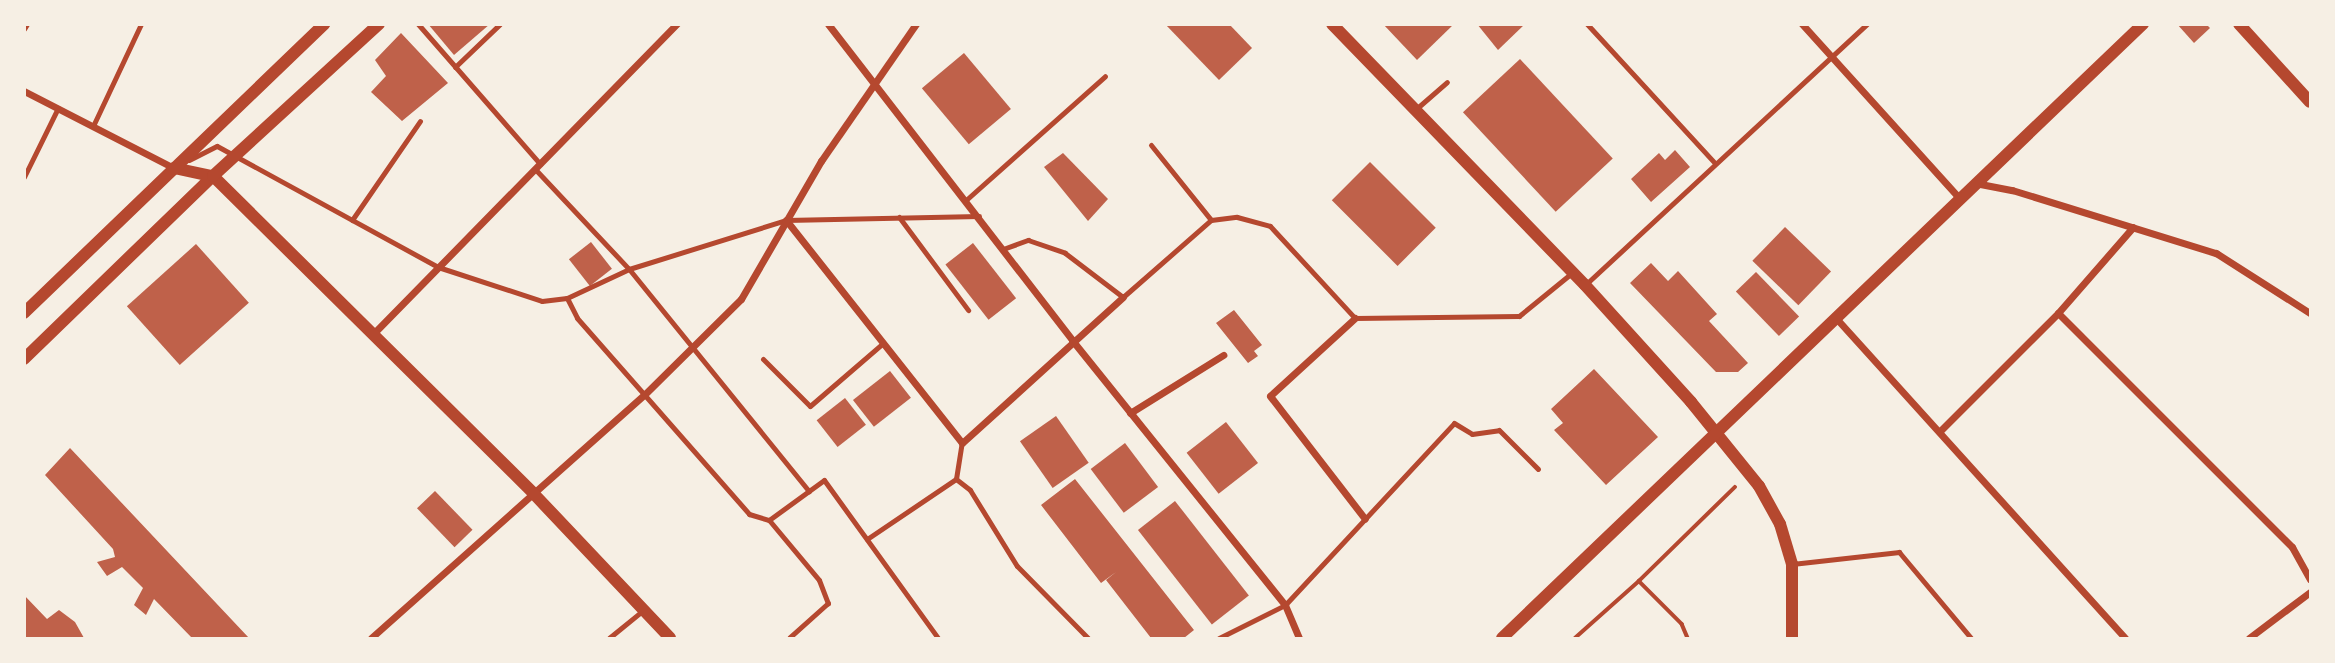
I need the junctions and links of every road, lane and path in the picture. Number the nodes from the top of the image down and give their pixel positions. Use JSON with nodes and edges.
{"nodes":[{"id":1,"x":141,"y":24,"type":"edge"},
{"id":2,"x":324,"y":24,"type":"edge"},
{"id":3,"x":418,"y":24,"type":"edge"},
{"id":4,"x":500,"y":24,"type":"edge"},
{"id":5,"x":677,"y":24,"type":"edge"},
{"id":6,"x":828,"y":24,"type":"edge"},
{"id":7,"x":916,"y":24,"type":"edge"},
{"id":8,"x":1332,"y":24,"type":"edge"},
{"id":9,"x":1587,"y":24,"type":"edge"},
{"id":10,"x":1802,"y":24,"type":"edge"},
{"id":11,"x":1867,"y":24,"type":"edge"},
{"id":12,"x":2143,"y":24,"type":"edge"},
{"id":13,"x":2239,"y":24,"type":"edge"},
{"id":14,"x":378,"y":25,"type":"edge"},
{"id":15,"x":1831,"y":55,"type":"junction"},
{"id":16,"x":455,"y":67,"type":"junction"},
{"id":17,"x":1105,"y":76,"type":"dead end"},
{"id":18,"x":874,"y":80,"type":"junction"},
{"id":19,"x":1447,"y":82,"type":"dead end"},
{"id":20,"x":24,"y":91,"type":"edge"},
{"id":21,"x":2311,"y":102,"type":"edge"},
{"id":22,"x":58,"y":108,"type":"junction"},
{"id":23,"x":1416,"y":109,"type":"junction"},
{"id":24,"x":420,"y":121,"type":"dead end"},
{"id":25,"x":93,"y":126,"type":"junction"},
{"id":26,"x":1151,"y":145,"type":"dead end"},
{"id":27,"x":235,"y":156,"type":"junction"},
{"id":28,"x":1715,"y":163,"type":"junction"},
{"id":29,"x":538,"y":166,"type":"junction"},
{"id":30,"x":174,"y":168,"type":"junction"},
{"id":31,"x":213,"y":176,"type":"junction"},
{"id":32,"x":24,"y":177,"type":"edge"},
{"id":33,"x":1975,"y":183,"type":"junction"},
{"id":34,"x":1959,"y":198,"type":"junction"},
{"id":35,"x":967,"y":200,"type":"junction"},
{"id":36,"x":979,"y":216,"type":"junction"},
{"id":37,"x":899,"y":217,"type":"junction"},
{"id":38,"x":352,"y":220,"type":"junction"},
{"id":39,"x":786,"y":220,"type":"junction"},
{"id":40,"x":1211,"y":220,"type":"junction"},
{"id":41,"x":2133,"y":227,"type":"junction"},
{"id":42,"x":1003,"y":249,"type":"junction"},
{"id":43,"x":438,"y":267,"type":"junction"},
{"id":44,"x":629,"y":269,"type":"junction"},
{"id":45,"x":1573,"y":272,"type":"junction"},
{"id":46,"x":1585,"y":285,"type":"junction"},
{"id":47,"x":1123,"y":297,"type":"junction"},
{"id":48,"x":567,"y":298,"type":"junction"},
{"id":49,"x":968,"y":310,"type":"dead end"},
{"id":50,"x":24,"y":313,"type":"edge"},
{"id":51,"x":2058,"y":313,"type":"junction"},
{"id":52,"x":2311,"y":313,"type":"edge"},
{"id":53,"x":1835,"y":316,"type":"junction"},
{"id":54,"x":1355,"y":318,"type":"junction"},
{"id":55,"x":373,"y":334,"type":"junction"},
{"id":56,"x":1072,"y":340,"type":"junction"},
{"id":57,"x":883,"y":343,"type":"junction"},
{"id":58,"x":690,"y":350,"type":"junction"},
{"id":59,"x":26,"y":354,"type":"edge"},
{"id":60,"x":1223,"y":355,"type":"dead end"},
{"id":61,"x":762,"y":359,"type":"dead end"},
{"id":62,"x":645,"y":394,"type":"junction"},
{"id":63,"x":1130,"y":413,"type":"junction"},
{"id":64,"x":1715,"y":430,"type":"junction"},
{"id":65,"x":1940,"y":431,"type":"junction"},
{"id":66,"x":962,"y":443,"type":"junction"},
{"id":67,"x":1538,"y":469,"type":"dead end"},
{"id":68,"x":956,"y":479,"type":"junction"},
{"id":69,"x":1735,"y":487,"type":"dead end"},
{"id":70,"x":809,"y":491,"type":"junction"},
{"id":71,"x":534,"y":494,"type":"junction"},
{"id":72,"x":1364,"y":519,"type":"junction"},
{"id":73,"x":769,"y":520,"type":"junction"},
{"id":74,"x":867,"y":539,"type":"junction"},
{"id":75,"x":1792,"y":564,"type":"junction"},
{"id":76,"x":2311,"y":579,"type":"edge"},
{"id":77,"x":1639,"y":581,"type":"junction"},
{"id":78,"x":2311,"y":592,"type":"edge"},
{"id":79,"x":1285,"y":605,"type":"junction"},
{"id":80,"x":641,"y":612,"type":"junction"},
{"id":81,"x":2252,"y":638,"type":"edge"},
{"id":82,"x":371,"y":639,"type":"edge"},
{"id":83,"x":609,"y":639,"type":"edge"},
{"id":84,"x":670,"y":639,"type":"edge"},
{"id":85,"x":789,"y":639,"type":"edge"},
{"id":86,"x":938,"y":639,"type":"edge"},
{"id":87,"x":1088,"y":639,"type":"edge"},
{"id":88,"x":1219,"y":639,"type":"edge"},
{"id":89,"x":1299,"y":639,"type":"edge"},
{"id":90,"x":1502,"y":639,"type":"edge"},
{"id":91,"x":1575,"y":639,"type":"edge"},
{"id":92,"x":1688,"y":639,"type":"edge"},
{"id":93,"x":1792,"y":639,"type":"edge"},
{"id":94,"x":1971,"y":639,"type":"edge"},
{"id":95,"x":2125,"y":639,"type":"edge"}],
"edges":[{"from":1,"to":25,"type":"lane"},
{"from":2,"to":30,"type":"street"},
{"from":3,"to":16,"type":"lane"},
{"from":4,"to":16,"type":"lane"},
{"from":5,"to":29,"type":"street"},
{"from":6,"to":18,"type":"street"},
{"from":7,"to":18,"type":"street"},
{"from":8,"to":23,"type":"street"},
{"from":9,"to":28,"type":"lane"},
{"from":10,"to":15,"type":"street"},
{"from":11,"to":15,"type":"lane"},
{"from":12,"to":33,"type":"street"},
{"from":13,"to":21,"type":"street"},
{"from":14,"to":27,"type":"street"},
{"from":15,"to":28,"type":"lane"},
{"from":15,"to":34,"type":"street"},
{"from":16,"to":29,"type":"lane"},
{"from":17,"to":35,"type":"lane"},
{"from":18,"to":35,"type":"street"},
{"from":18,"to":39,"type":"street"},
{"from":19,"to":23,"type":"lane"},
{"from":20,"to":22,"type":"street"},
{"from":22,"to":25,"type":"street"},
{"from":22,"to":32,"type":"lane"},
{"from":23,"to":45,"type":"street"},
{"from":24,"to":38,"type":"lane"},
{"from":25,"to":30,"type":"street"},
{"from":26,"to":40,"type":"lane"},
{"from":27,"to":30,"type":"lane"},
{"from":27,"to":31,"type":"street"},
{"from":27,"to":38,"type":"lane"},
{"from":28,"to":46,"type":"lane"},
{"from":29,"to":43,"type":"street"},
{"from":29,"to":44,"type":"lane"},
{"from":30,"to":31,"type":"street"},
{"from":30,"to":50,"type":"street"},
{"from":31,"to":55,"type":"street"},
{"from":31,"to":59,"type":"street"},
{"from":33,"to":34,"type":"street"},
{"from":33,"to":41,"type":"street"},
{"from":34,"to":53,"type":"street"},
{"from":35,"to":36,"type":"street"},
{"from":36,"to":37,"type":"lane"},
{"from":36,"to":42,"type":"street"},
{"from":37,"to":39,"type":"lane"},
{"from":37,"to":49,"type":"lane"},
{"from":38,"to":43,"type":"lane"},
{"from":39,"to":44,"type":"lane"},
{"from":39,"to":57,"type":"street"},
{"from":39,"to":58,"type":"street"},
{"from":40,"to":47,"type":"lane"},
{"from":40,"to":54,"type":"lane"},
{"from":41,"to":51,"type":"street"},
{"from":41,"to":52,"type":"street"},
{"from":42,"to":47,"type":"lane"},
{"from":42,"to":56,"type":"street"},
{"from":43,"to":48,"type":"lane"},
{"from":43,"to":55,"type":"street"},
{"from":44,"to":48,"type":"lane"},
{"from":44,"to":58,"type":"lane"},
{"from":45,"to":46,"type":"street"},
{"from":45,"to":54,"type":"lane"},
{"from":46,"to":64,"type":"street"},
{"from":47,"to":56,"type":"street"},
{"from":48,"to":62,"type":"lane"},
{"from":51,"to":65,"type":"street"},
{"from":51,"to":76,"type":"street"},
{"from":53,"to":64,"type":"street"},
{"from":53,"to":65,"type":"street"},
{"from":54,"to":72,"type":"street"},
{"from":55,"to":71,"type":"street"},
{"from":56,"to":63,"type":"street"},
{"from":56,"to":66,"type":"street"},
{"from":57,"to":61,"type":"lane"},
{"from":57,"to":66,"type":"street"},
{"from":58,"to":62,"type":"street"},
{"from":58,"to":70,"type":"lane"},
{"from":60,"to":63,"type":"street"},
{"from":62,"to":71,"type":"street"},
{"from":62,"to":73,"type":"lane"},
{"from":63,"to":79,"type":"street"},
{"from":64,"to":75,"type":"street"},
{"from":64,"to":90,"type":"street"},
{"from":65,"to":95,"type":"street"},
{"from":66,"to":68,"type":"lane"},
{"from":67,"to":72,"type":"lane"},
{"from":68,"to":74,"type":"lane"},
{"from":68,"to":87,"type":"lane"},
{"from":69,"to":77,"type":"path"},
{"from":70,"to":73,"type":"lane"},
{"from":70,"to":74,"type":"lane"},
{"from":71,"to":80,"type":"street"},
{"from":71,"to":82,"type":"street"},
{"from":72,"to":79,"type":"lane"},
{"from":73,"to":85,"type":"lane"},
{"from":74,"to":86,"type":"lane"},
{"from":75,"to":93,"type":"street"},
{"from":75,"to":94,"type":"lane"},
{"from":77,"to":91,"type":"path"},
{"from":77,"to":92,"type":"path"},
{"from":78,"to":81,"type":"street"},
{"from":79,"to":88,"type":"lane"},
{"from":79,"to":89,"type":"street"},
{"from":80,"to":83,"type":"lane"},
{"from":80,"to":84,"type":"street"}]}
